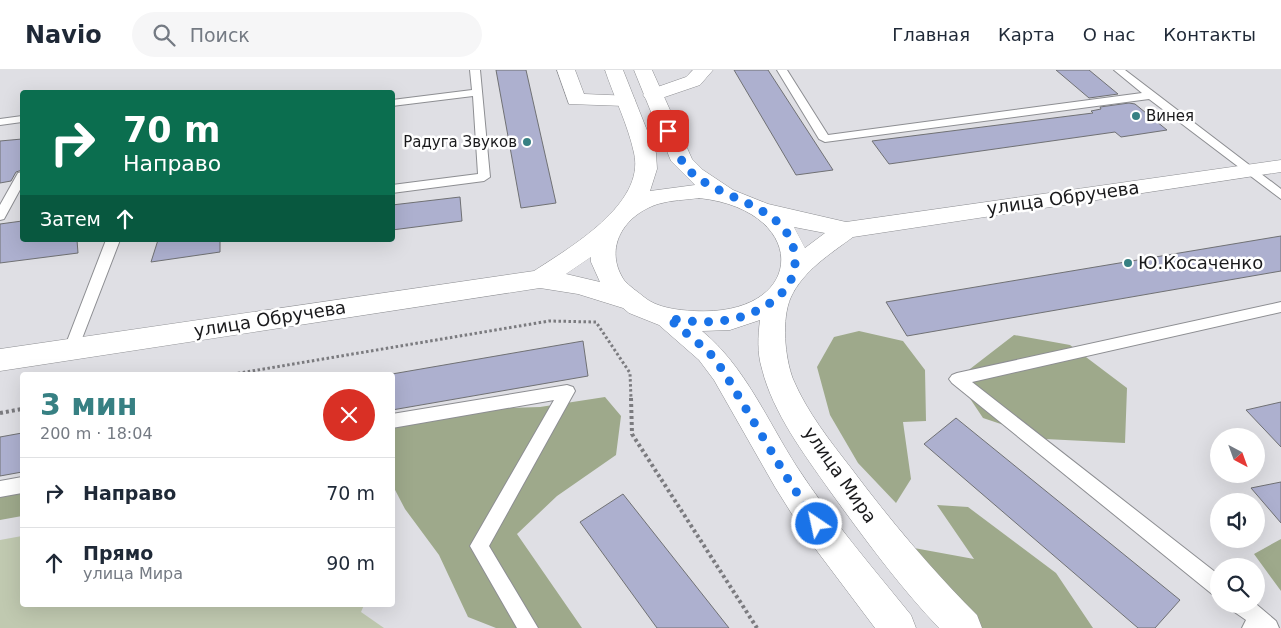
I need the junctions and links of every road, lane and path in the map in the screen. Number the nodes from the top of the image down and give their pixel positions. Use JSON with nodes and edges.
{"nodes":[{"id":1,"x":475,"y":70,"type":"edge"},
{"id":2,"x":566,"y":70,"type":"edge"},
{"id":3,"x":614,"y":70,"type":"edge"},
{"id":4,"x":643,"y":70,"type":"edge"},
{"id":5,"x":704,"y":70,"type":"edge"},
{"id":6,"x":782,"y":70,"type":"edge"},
{"id":7,"x":1119,"y":70,"type":"edge"},
{"id":8,"x":478,"y":92,"type":"junction"},
{"id":9,"x":654,"y":95,"type":"junction"},
{"id":10,"x":1152,"y":95,"type":"junction"},
{"id":11,"x":625,"y":100,"type":"junction"},
{"id":12,"x":395,"y":103,"type":"edge"},
{"id":13,"x":20,"y":119,"type":"edge"},
{"id":14,"x":0,"y":122,"type":"edge"},
{"id":15,"x":1281,"y":166,"type":"edge"},
{"id":16,"x":1250,"y":171,"type":"junction"},
{"id":17,"x":20,"y":180,"type":"edge"},
{"id":18,"x":395,"y":189,"type":"edge"},
{"id":19,"x":1281,"y":195,"type":"edge"},
{"id":20,"x":730,"y":196,"type":"junction"},
{"id":21,"x":760,"y":209,"type":"junction"},
{"id":22,"x":0,"y":216,"type":"edge"},
{"id":23,"x":619,"y":218,"type":"junction"},
{"id":24,"x":846,"y":230,"type":"junction"},
{"id":25,"x":111,"y":242,"type":"edge"},
{"id":26,"x":540,"y":278,"type":"junction"},
{"id":27,"x":785,"y":287,"type":"junction"},
{"id":28,"x":630,"y":301,"type":"junction"},
{"id":29,"x":1281,"y":307,"type":"edge"},
{"id":30,"x":668,"y":318,"type":"junction"},
{"id":31,"x":71,"y":349,"type":"junction"},
{"id":32,"x":0,"y":360,"type":"edge"},
{"id":33,"x":20,"y":409,"type":"edge"},
{"id":34,"x":0,"y":413,"type":"edge"},
{"id":35,"x":395,"y":420,"type":"edge"},
{"id":36,"x":20,"y":486,"type":"edge"},
{"id":37,"x":0,"y":489,"type":"edge"},
{"id":38,"x":1210,"y":580,"type":"edge"},
{"id":39,"x":1249,"y":613,"type":"edge"},
{"id":40,"x":1260,"y":625,"type":"edge"},
{"id":41,"x":528,"y":628,"type":"edge"},
{"id":42,"x":898,"y":628,"type":"edge"},
{"id":43,"x":964,"y":628,"type":"edge"}],
"edges":[{"from":1,"to":8,"type":"lane"},
{"from":2,"to":11,"type":"main road"},
{"from":3,"to":11,"type":"main road"},
{"from":4,"to":9,"type":"main road"},
{"from":5,"to":9,"type":"main road"},
{"from":6,"to":10,"type":"lane"},
{"from":7,"to":10,"type":"lane"},
{"from":8,"to":12,"type":"lane"},
{"from":8,"to":18,"type":"lane"},
{"from":9,"to":20,"type":"main road"},
{"from":10,"to":16,"type":"lane"},
{"from":11,"to":23,"type":"main road"},
{"from":13,"to":14,"type":"lane"},
{"from":15,"to":16,"type":"main road","name":"улица Обручева"},
{"from":16,"to":19,"type":"lane"},
{"from":16,"to":24,"type":"main road","name":"улица Обручева"},
{"from":17,"to":22,"type":"lane"},
{"from":20,"to":21,"type":"main road"},
{"from":20,"to":23,"type":"main road"},
{"from":21,"to":24,"type":"main road","name":"улица Обручева"},
{"from":21,"to":27,"type":"main road"},
{"from":23,"to":26,"type":"main road","name":"улица Обручева"},
{"from":23,"to":28,"type":"main road"},
{"from":24,"to":27,"type":"main road","name":"улица Обручева"},
{"from":25,"to":31,"type":"lane"},
{"from":26,"to":28,"type":"main road","name":"улица Обручева"},
{"from":26,"to":31,"type":"main road","name":"улица Обручева"},
{"from":27,"to":30,"type":"main road"},
{"from":27,"to":43,"type":"main road","name":"улица Мира"},
{"from":28,"to":30,"type":"main road"},
{"from":29,"to":38,"type":"lane"},
{"from":30,"to":42,"type":"main road"},
{"from":31,"to":32,"type":"main road","name":"улица Обручева"},
{"from":33,"to":34,"type":"path"},
{"from":35,"to":41,"type":"lane"},
{"from":36,"to":37,"type":"lane"},
{"from":39,"to":40,"type":"lane"}]}
